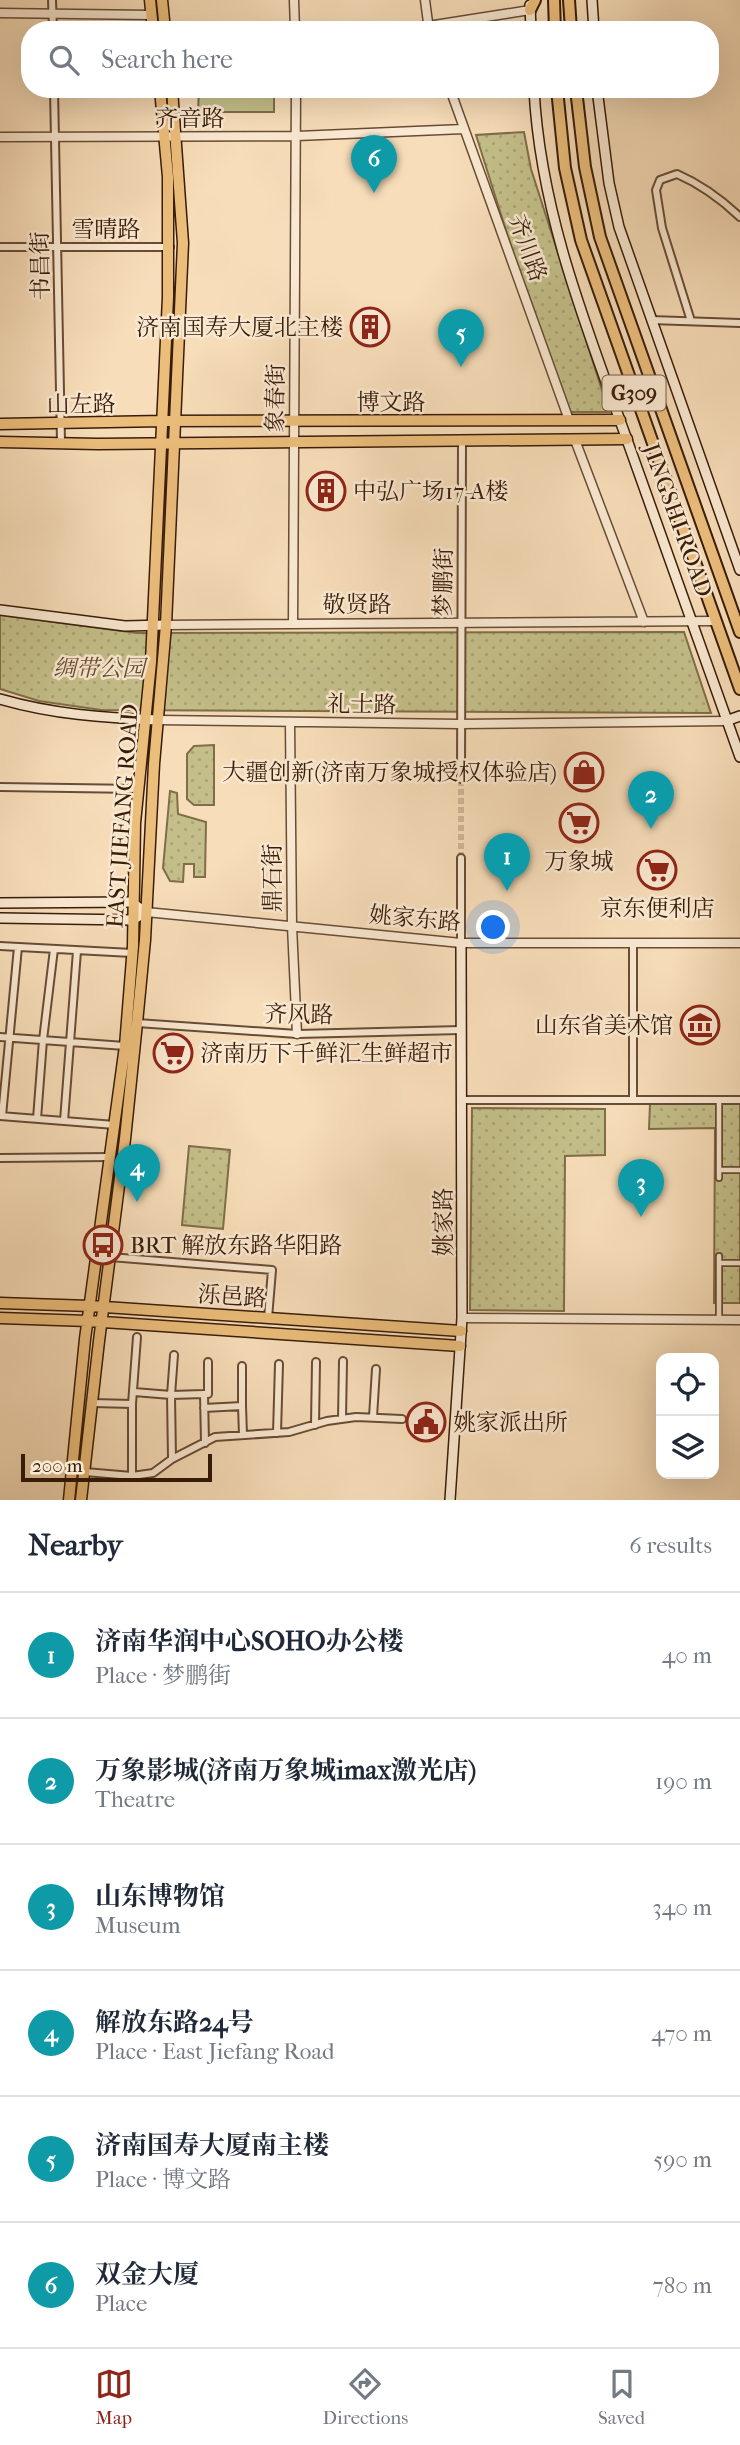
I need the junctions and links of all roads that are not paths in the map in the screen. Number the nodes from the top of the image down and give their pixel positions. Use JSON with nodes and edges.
{"nodes":[{"id":1,"x":52,"y":0,"type":"edge"},
{"id":2,"x":150,"y":0,"type":"edge"},
{"id":3,"x":162,"y":0,"type":"edge"},
{"id":4,"x":294,"y":0,"type":"edge"},
{"id":5,"x":425,"y":0,"type":"edge"},
{"id":6,"x":554,"y":0,"type":"edge"},
{"id":7,"x":569,"y":0,"type":"edge"},
{"id":8,"x":592,"y":0,"type":"edge"},
{"id":9,"x":532,"y":3,"type":"edge"},
{"id":10,"x":0,"y":13,"type":"edge"},
{"id":11,"x":53,"y":13,"type":"junction"},
{"id":12,"x":150,"y":15,"type":"junction"},
{"id":13,"x":53,"y":21,"type":"edge"},
{"id":14,"x":151,"y":21,"type":"edge"},
{"id":15,"x":164,"y":21,"type":"edge"},
{"id":16,"x":295,"y":21,"type":"edge"},
{"id":17,"x":428,"y":21,"type":"edge"},
{"id":18,"x":458,"y":21,"type":"edge"},
{"id":19,"x":531,"y":21,"type":"edge"},
{"id":20,"x":555,"y":21,"type":"edge"},
{"id":21,"x":570,"y":21,"type":"edge"},
{"id":22,"x":593,"y":21,"type":"edge"},
{"id":23,"x":54,"y":98,"type":"edge"},
{"id":24,"x":162,"y":98,"type":"edge"},
{"id":25,"x":172,"y":98,"type":"edge"},
{"id":26,"x":296,"y":98,"type":"edge"},
{"id":27,"x":453,"y":98,"type":"edge"},
{"id":28,"x":535,"y":98,"type":"edge"},
{"id":29,"x":558,"y":98,"type":"edge"},
{"id":30,"x":577,"y":98,"type":"edge"},
{"id":31,"x":598,"y":98,"type":"edge"},
{"id":32,"x":464,"y":129,"type":"junction"},
{"id":33,"x":296,"y":136,"type":"junction"},
{"id":34,"x":0,"y":137,"type":"edge"},
{"id":35,"x":171,"y":137,"type":"junction"},
{"id":36,"x":55,"y":138,"type":"junction"},
{"id":37,"x":740,"y":217,"type":"edge"},
{"id":38,"x":0,"y":247,"type":"edge"},
{"id":39,"x":58,"y":247,"type":"junction"},
{"id":40,"x":170,"y":247,"type":"junction"},
{"id":41,"x":651,"y":320,"type":"junction"},
{"id":42,"x":691,"y":321,"type":"junction"},
{"id":43,"x":740,"y":323,"type":"edge"},
{"id":44,"x":569,"y":420,"type":"junction"},
{"id":45,"x":620,"y":420,"type":"junction"},
{"id":46,"x":163,"y":421,"type":"junction"},
{"id":47,"x":175,"y":422,"type":"junction"},
{"id":48,"x":294,"y":422,"type":"junction"},
{"id":49,"x":0,"y":424,"type":"edge"},
{"id":50,"x":61,"y":424,"type":"junction"},
{"id":51,"x":627,"y":439,"type":"junction"},
{"id":52,"x":575,"y":440,"type":"junction"},
{"id":53,"x":462,"y":441,"type":"junction"},
{"id":54,"x":0,"y":442,"type":"edge"},
{"id":55,"x":61,"y":443,"type":"junction"},
{"id":56,"x":162,"y":443,"type":"junction"},
{"id":57,"x":174,"y":443,"type":"junction"},
{"id":58,"x":293,"y":443,"type":"junction"},
{"id":59,"x":740,"y":570,"type":"edge"},
{"id":60,"x":0,"y":610,"type":"edge"},
{"id":61,"x":692,"y":621,"type":"junction"},
{"id":62,"x":716,"y":621,"type":"junction"},
{"id":63,"x":644,"y":622,"type":"junction"},
{"id":64,"x":460,"y":623,"type":"junction"},
{"id":65,"x":293,"y":624,"type":"junction"},
{"id":66,"x":153,"y":625,"type":"junction"},
{"id":67,"x":166,"y":625,"type":"junction"},
{"id":68,"x":740,"y":632,"type":"edge"},
{"id":69,"x":740,"y":689,"type":"edge"},
{"id":70,"x":0,"y":699,"type":"edge"},
{"id":71,"x":740,"y":716,"type":"edge"},
{"id":72,"x":146,"y":720,"type":"junction"},
{"id":73,"x":158,"y":720,"type":"junction"},
{"id":74,"x":726,"y":721,"type":"junction"},
{"id":75,"x":290,"y":722,"type":"junction"},
{"id":76,"x":460,"y":724,"type":"junction"},
{"id":77,"x":736,"y":731,"type":"edge"},
{"id":78,"x":740,"y":757,"type":"edge"},
{"id":79,"x":461,"y":779,"type":"tunnel mouth"},
{"id":80,"x":0,"y":787,"type":"edge"},
{"id":81,"x":139,"y":789,"type":"junction"},
{"id":82,"x":461,"y":858,"type":"tunnel mouth"},
{"id":83,"x":132,"y":902,"type":"junction"},
{"id":84,"x":0,"y":903,"type":"edge"},
{"id":85,"x":146,"y":912,"type":"junction"},
{"id":86,"x":0,"y":918,"type":"edge"},
{"id":87,"x":132,"y":920,"type":"junction"},
{"id":88,"x":292,"y":926,"type":"junction"},
{"id":89,"x":461,"y":943,"type":"junction"},
{"id":90,"x":633,"y":943,"type":"junction"},
{"id":91,"x":740,"y":943,"type":"edge"},
{"id":92,"x":0,"y":946,"type":"edge"},
{"id":93,"x":18,"y":947,"type":"junction"},
{"id":94,"x":54,"y":949,"type":"junction"},
{"id":95,"x":78,"y":951,"type":"junction"},
{"id":96,"x":132,"y":953,"type":"junction"},
{"id":97,"x":137,"y":1023,"type":"junction"},
{"id":98,"x":461,"y":1030,"type":"junction"},
{"id":99,"x":297,"y":1034,"type":"junction"},
{"id":100,"x":0,"y":1037,"type":"edge"},
{"id":101,"x":9,"y":1037,"type":"junction"},
{"id":102,"x":43,"y":1040,"type":"junction"},
{"id":103,"x":70,"y":1042,"type":"junction"},
{"id":104,"x":125,"y":1046,"type":"junction"},
{"id":105,"x":461,"y":1100,"type":"junction"},
{"id":106,"x":633,"y":1100,"type":"junction"},
{"id":107,"x":719,"y":1100,"type":"junction"},
{"id":108,"x":740,"y":1100,"type":"edge"},
{"id":109,"x":1,"y":1116,"type":"edge"},
{"id":110,"x":37,"y":1119,"type":"junction"},
{"id":111,"x":64,"y":1121,"type":"junction"},
{"id":112,"x":115,"y":1125,"type":"junction"},
{"id":113,"x":111,"y":1157,"type":"junction"},
{"id":114,"x":0,"y":1158,"type":"edge"},
{"id":115,"x":719,"y":1170,"type":"junction"},
{"id":116,"x":740,"y":1170,"type":"edge"},
{"id":117,"x":719,"y":1178,"type":"dead end"},
{"id":118,"x":719,"y":1256,"type":"dead end"},
{"id":119,"x":110,"y":1257,"type":"junction"},
{"id":120,"x":719,"y":1263,"type":"dead end"},
{"id":121,"x":740,"y":1263,"type":"edge"},
{"id":122,"x":0,"y":1303,"type":"edge"},
{"id":123,"x":90,"y":1306,"type":"junction"},
{"id":124,"x":103,"y":1307,"type":"junction"},
{"id":125,"x":0,"y":1318,"type":"edge"},
{"id":126,"x":268,"y":1318,"type":"junction"},
{"id":127,"x":462,"y":1318,"type":"junction"},
{"id":128,"x":719,"y":1320,"type":"junction"},
{"id":129,"x":740,"y":1320,"type":"edge"},
{"id":130,"x":88,"y":1321,"type":"junction"},
{"id":131,"x":101,"y":1323,"type":"junction"},
{"id":132,"x":461,"y":1331,"type":"junction"},
{"id":133,"x":137,"y":1337,"type":"dead end"},
{"id":134,"x":460,"y":1346,"type":"junction"},
{"id":135,"x":174,"y":1355,"type":"dead end"},
{"id":136,"x":343,"y":1361,"type":"dead end"},
{"id":137,"x":208,"y":1362,"type":"dead end"},
{"id":138,"x":316,"y":1362,"type":"dead end"},
{"id":139,"x":279,"y":1364,"type":"dead end"},
{"id":140,"x":242,"y":1366,"type":"dead end"},
{"id":141,"x":376,"y":1369,"type":"dead end"},
{"id":142,"x":134,"y":1392,"type":"junction"},
{"id":143,"x":204,"y":1394,"type":"junction"},
{"id":144,"x":171,"y":1395,"type":"junction"},
{"id":145,"x":93,"y":1403,"type":"junction"},
{"id":146,"x":132,"y":1404,"type":"junction"},
{"id":147,"x":242,"y":1406,"type":"junction"},
{"id":148,"x":204,"y":1408,"type":"junction"},
{"id":149,"x":373,"y":1417,"type":"junction"},
{"id":150,"x":342,"y":1419,"type":"junction"},
{"id":151,"x":402,"y":1419,"type":"dead end"},
{"id":152,"x":315,"y":1424,"type":"junction"},
{"id":153,"x":277,"y":1433,"type":"junction"},
{"id":154,"x":243,"y":1435,"type":"junction"},
{"id":155,"x":205,"y":1443,"type":"junction"},
{"id":156,"x":173,"y":1459,"type":"junction"},
{"id":157,"x":85,"y":1472,"type":"junction"},
{"id":158,"x":132,"y":1476,"type":"junction"},
{"id":159,"x":69,"y":1500,"type":"edge"},
{"id":160,"x":81,"y":1500,"type":"edge"},
{"id":161,"x":450,"y":1500,"type":"edge"}],
"edges":[{"from":1,"to":11,"type":"street"},
{"from":2,"to":12,"type":"main road"},
{"from":3,"to":15,"type":"main road"},
{"from":4,"to":16,"type":"street"},
{"from":5,"to":17,"type":"street"},
{"from":6,"to":20,"type":"highway"},
{"from":7,"to":21,"type":"highway"},
{"from":8,"to":22,"type":"main road"},
{"from":9,"to":18,"type":"street"},
{"from":9,"to":19,"type":"main road"},
{"from":10,"to":11,"type":"street"},
{"from":11,"to":12,"type":"street"},
{"from":11,"to":13,"type":"street"},
{"from":12,"to":14,"type":"main road"},
{"from":23,"to":36,"type":"street","name":"书昌街"},
{"from":24,"to":35,"type":"main road","name":"EAST JIEFANG ROAD"},
{"from":25,"to":35,"type":"main road","name":"EAST JIEFANG ROAD"},
{"from":26,"to":33,"type":"street","name":"象春街"},
{"from":27,"to":32,"type":"street","name":"齐川路"},
{"from":28,"to":45,"type":"main road","name":"JINGSHI ROAD"},
{"from":29,"to":62,"type":"highway","name":"JINGSHI ROAD","number":"G309"},
{"from":30,"to":68,"type":"highway","name":"JINGSHI ROAD","number":"G309"},
{"from":31,"to":41,"type":"main road","name":"JINGSHI ROAD"},
{"from":32,"to":33,"type":"street","name":"齐音路"},
{"from":32,"to":44,"type":"street","name":"齐川路"},
{"from":33,"to":35,"type":"street","name":"齐音路"},
{"from":33,"to":48,"type":"street","name":"象春街"},
{"from":34,"to":36,"type":"street","name":"齐音路"},
{"from":35,"to":36,"type":"street","name":"齐音路"},
{"from":35,"to":40,"type":"main road","name":"EAST JIEFANG ROAD"},
{"from":35,"to":47,"type":"main road","name":"EAST JIEFANG ROAD"},
{"from":36,"to":39,"type":"street","name":"书昌街"},
{"from":37,"to":42,"type":"street"},
{"from":38,"to":39,"type":"street","name":"雪晴路"},
{"from":39,"to":40,"type":"street","name":"雪晴路"},
{"from":39,"to":50,"type":"street","name":"书昌街"},
{"from":40,"to":46,"type":"main road","name":"EAST JIEFANG ROAD"},
{"from":41,"to":42,"type":"street"},
{"from":41,"to":59,"type":"main road","name":"JINGSHI ROAD"},
{"from":42,"to":43,"type":"street"},
{"from":44,"to":45,"type":"main road","name":"博文路"},
{"from":44,"to":48,"type":"main road","name":"博文路"},
{"from":45,"to":51,"type":"main road","name":"JINGSHI ROAD"},
{"from":46,"to":47,"type":"main road","name":"博文路"},
{"from":46,"to":50,"type":"main road","name":"山左路"},
{"from":46,"to":56,"type":"main road","name":"EAST JIEFANG ROAD"},
{"from":47,"to":48,"type":"main road","name":"博文路"},
{"from":47,"to":57,"type":"main road","name":"EAST JIEFANG ROAD"},
{"from":48,"to":58,"type":"street","name":"象春街"},
{"from":49,"to":50,"type":"main road","name":"山左路"},
{"from":50,"to":55,"type":"street","name":"书昌街"},
{"from":51,"to":52,"type":"main road","name":"博文路"},
{"from":51,"to":61,"type":"main road","name":"JINGSHI ROAD"},
{"from":52,"to":53,"type":"main road","name":"博文路"},
{"from":52,"to":63,"type":"street"},
{"from":53,"to":58,"type":"main road","name":"博文路"},
{"from":53,"to":64,"type":"street","name":"梦鹏街"},
{"from":54,"to":55,"type":"main road","name":"山左路"},
{"from":55,"to":56,"type":"main road","name":"山左路"},
{"from":56,"to":57,"type":"main road","name":"山左路"},
{"from":56,"to":66,"type":"main road","name":"EAST JIEFANG ROAD"},
{"from":57,"to":58,"type":"main road","name":"博文路"},
{"from":57,"to":67,"type":"main road","name":"EAST JIEFANG ROAD"},
{"from":58,"to":65,"type":"street","name":"象春街"},
{"from":60,"to":66,"type":"main road","name":"敬贤路"},
{"from":61,"to":62,"type":"street","name":"敬贤路"},
{"from":61,"to":63,"type":"street","name":"敬贤路"},
{"from":61,"to":74,"type":"main road","name":"JINGSHI ROAD"},
{"from":62,"to":69,"type":"highway","name":"JINGSHI ROAD","number":"G309"},
{"from":63,"to":64,"type":"street","name":"敬贤路"},
{"from":64,"to":65,"type":"street","name":"敬贤路"},
{"from":64,"to":76,"type":"street","name":"梦鹏街"},
{"from":65,"to":67,"type":"street","name":"敬贤路"},
{"from":66,"to":67,"type":"main road","name":"敬贤路"},
{"from":66,"to":72,"type":"main road","name":"EAST JIEFANG ROAD"},
{"from":67,"to":73,"type":"main road","name":"EAST JIEFANG ROAD"},
{"from":70,"to":72,"type":"main road","name":"礼士路"},
{"from":71,"to":74,"type":"main road"},
{"from":72,"to":73,"type":"main road","name":"礼士路"},
{"from":72,"to":81,"type":"main road","name":"EAST JIEFANG ROAD"},
{"from":73,"to":75,"type":"street","name":"礼士路"},
{"from":73,"to":85,"type":"main road","name":"EAST JIEFANG ROAD"},
{"from":74,"to":76,"type":"street","name":"礼士路"},
{"from":74,"to":77,"type":"main road","name":"JINGSHI ROAD"},
{"from":75,"to":76,"type":"street","name":"礼士路"},
{"from":75,"to":88,"type":"street","name":"鼎石街"},
{"from":76,"to":79,"type":"street","name":"梦鹏街"},
{"from":77,"to":78,"type":"main road","name":"JINGSHI ROAD"},
{"from":80,"to":81,"type":"street"},
{"from":81,"to":83,"type":"main road","name":"EAST JIEFANG ROAD"},
{"from":82,"to":89,"type":"street"},
{"from":83,"to":84,"type":"main road"},
{"from":83,"to":85,"type":"street"},
{"from":83,"to":87,"type":"main road","name":"EAST JIEFANG ROAD"},
{"from":85,"to":87,"type":"main road"},
{"from":85,"to":88,"type":"street","name":"姚家东路"},
{"from":85,"to":97,"type":"main road","name":"EAST JIEFANG ROAD"},
{"from":86,"to":87,"type":"main road"},
{"from":87,"to":96,"type":"main road","name":"EAST JIEFANG ROAD"},
{"from":88,"to":89,"type":"street","name":"姚家东路"},
{"from":88,"to":99,"type":"street","name":"鼎石街"},
{"from":89,"to":90,"type":"street","name":"姚家东路"},
{"from":89,"to":98,"type":"main road","name":"姚家路"},
{"from":90,"to":91,"type":"street","name":"姚家东路"},
{"from":90,"to":106,"type":"street"},
{"from":92,"to":93,"type":"street"},
{"from":93,"to":94,"type":"street"},
{"from":93,"to":101,"type":"street"},
{"from":94,"to":95,"type":"street"},
{"from":94,"to":102,"type":"street"},
{"from":95,"to":96,"type":"street"},
{"from":95,"to":103,"type":"street"},
{"from":96,"to":104,"type":"main road","name":"EAST JIEFANG ROAD"},
{"from":97,"to":99,"type":"street","name":"齐风路"},
{"from":97,"to":119,"type":"main road","name":"EAST JIEFANG ROAD"},
{"from":98,"to":99,"type":"street","name":"齐风路"},
{"from":98,"to":105,"type":"main road","name":"姚家路"},
{"from":100,"to":101,"type":"street"},
{"from":101,"to":102,"type":"street"},
{"from":101,"to":109,"type":"street"},
{"from":102,"to":103,"type":"street"},
{"from":102,"to":110,"type":"street"},
{"from":103,"to":104,"type":"street"},
{"from":103,"to":111,"type":"street"},
{"from":104,"to":112,"type":"main road","name":"EAST JIEFANG ROAD"},
{"from":105,"to":106,"type":"street"},
{"from":105,"to":127,"type":"main road","name":"姚家路"},
{"from":106,"to":107,"type":"street"},
{"from":107,"to":108,"type":"street"},
{"from":107,"to":115,"type":"street"},
{"from":109,"to":110,"type":"street"},
{"from":110,"to":111,"type":"street"},
{"from":111,"to":112,"type":"street"},
{"from":112,"to":113,"type":"main road","name":"EAST JIEFANG ROAD"},
{"from":113,"to":114,"type":"street"},
{"from":113,"to":123,"type":"main road","name":"EAST JIEFANG ROAD"},
{"from":115,"to":116,"type":"street"},
{"from":115,"to":117,"type":"street"},
{"from":118,"to":128,"type":"street"},
{"from":119,"to":124,"type":"main road","name":"EAST JIEFANG ROAD"},
{"from":119,"to":126,"type":"street"},
{"from":120,"to":121,"type":"street"},
{"from":122,"to":123,"type":"main road","name":"泺邑路"},
{"from":123,"to":124,"type":"main road","name":"泺邑路"},
{"from":123,"to":130,"type":"main road","name":"EAST JIEFANG ROAD"},
{"from":124,"to":126,"type":"main road","name":"泺邑路"},
{"from":124,"to":131,"type":"main road","name":"EAST JIEFANG ROAD"},
{"from":125,"to":130,"type":"main road","name":"泺邑路"},
{"from":126,"to":132,"type":"main road","name":"泺邑路"},
{"from":127,"to":128,"type":"street"},
{"from":127,"to":132,"type":"main road","name":"姚家路"},
{"from":128,"to":129,"type":"street"},
{"from":130,"to":131,"type":"main road","name":"泺邑路"},
{"from":130,"to":159,"type":"main road","name":"EAST JIEFANG ROAD"},
{"from":131,"to":134,"type":"main road","name":"泺邑路"},
{"from":131,"to":145,"type":"main road","name":"EAST JIEFANG ROAD"},
{"from":132,"to":134,"type":"main road","name":"姚家路"},
{"from":133,"to":142,"type":"street"},
{"from":134,"to":161,"type":"main road","name":"姚家路"},
{"from":135,"to":144,"type":"street"},
{"from":136,"to":150,"type":"street"},
{"from":137,"to":143,"type":"street"},
{"from":138,"to":152,"type":"street"},
{"from":139,"to":153,"type":"street"},
{"from":140,"to":147,"type":"street"},
{"from":141,"to":149,"type":"street"},
{"from":142,"to":144,"type":"street"},
{"from":142,"to":146,"type":"street"},
{"from":143,"to":144,"type":"street"},
{"from":143,"to":148,"type":"street"},
{"from":144,"to":156,"type":"street"},
{"from":145,"to":146,"type":"street"},
{"from":145,"to":157,"type":"main road","name":"EAST JIEFANG ROAD"},
{"from":146,"to":158,"type":"street"},
{"from":147,"to":148,"type":"street"},
{"from":147,"to":154,"type":"street"},
{"from":148,"to":155,"type":"street"},
{"from":149,"to":150,"type":"street"},
{"from":149,"to":151,"type":"street"},
{"from":150,"to":152,"type":"street"},
{"from":152,"to":153,"type":"street"},
{"from":153,"to":154,"type":"street"},
{"from":154,"to":155,"type":"street"},
{"from":155,"to":156,"type":"street"},
{"from":156,"to":158,"type":"street"},
{"from":157,"to":158,"type":"street"},
{"from":157,"to":160,"type":"main road","name":"EAST JIEFANG ROAD"}]}
